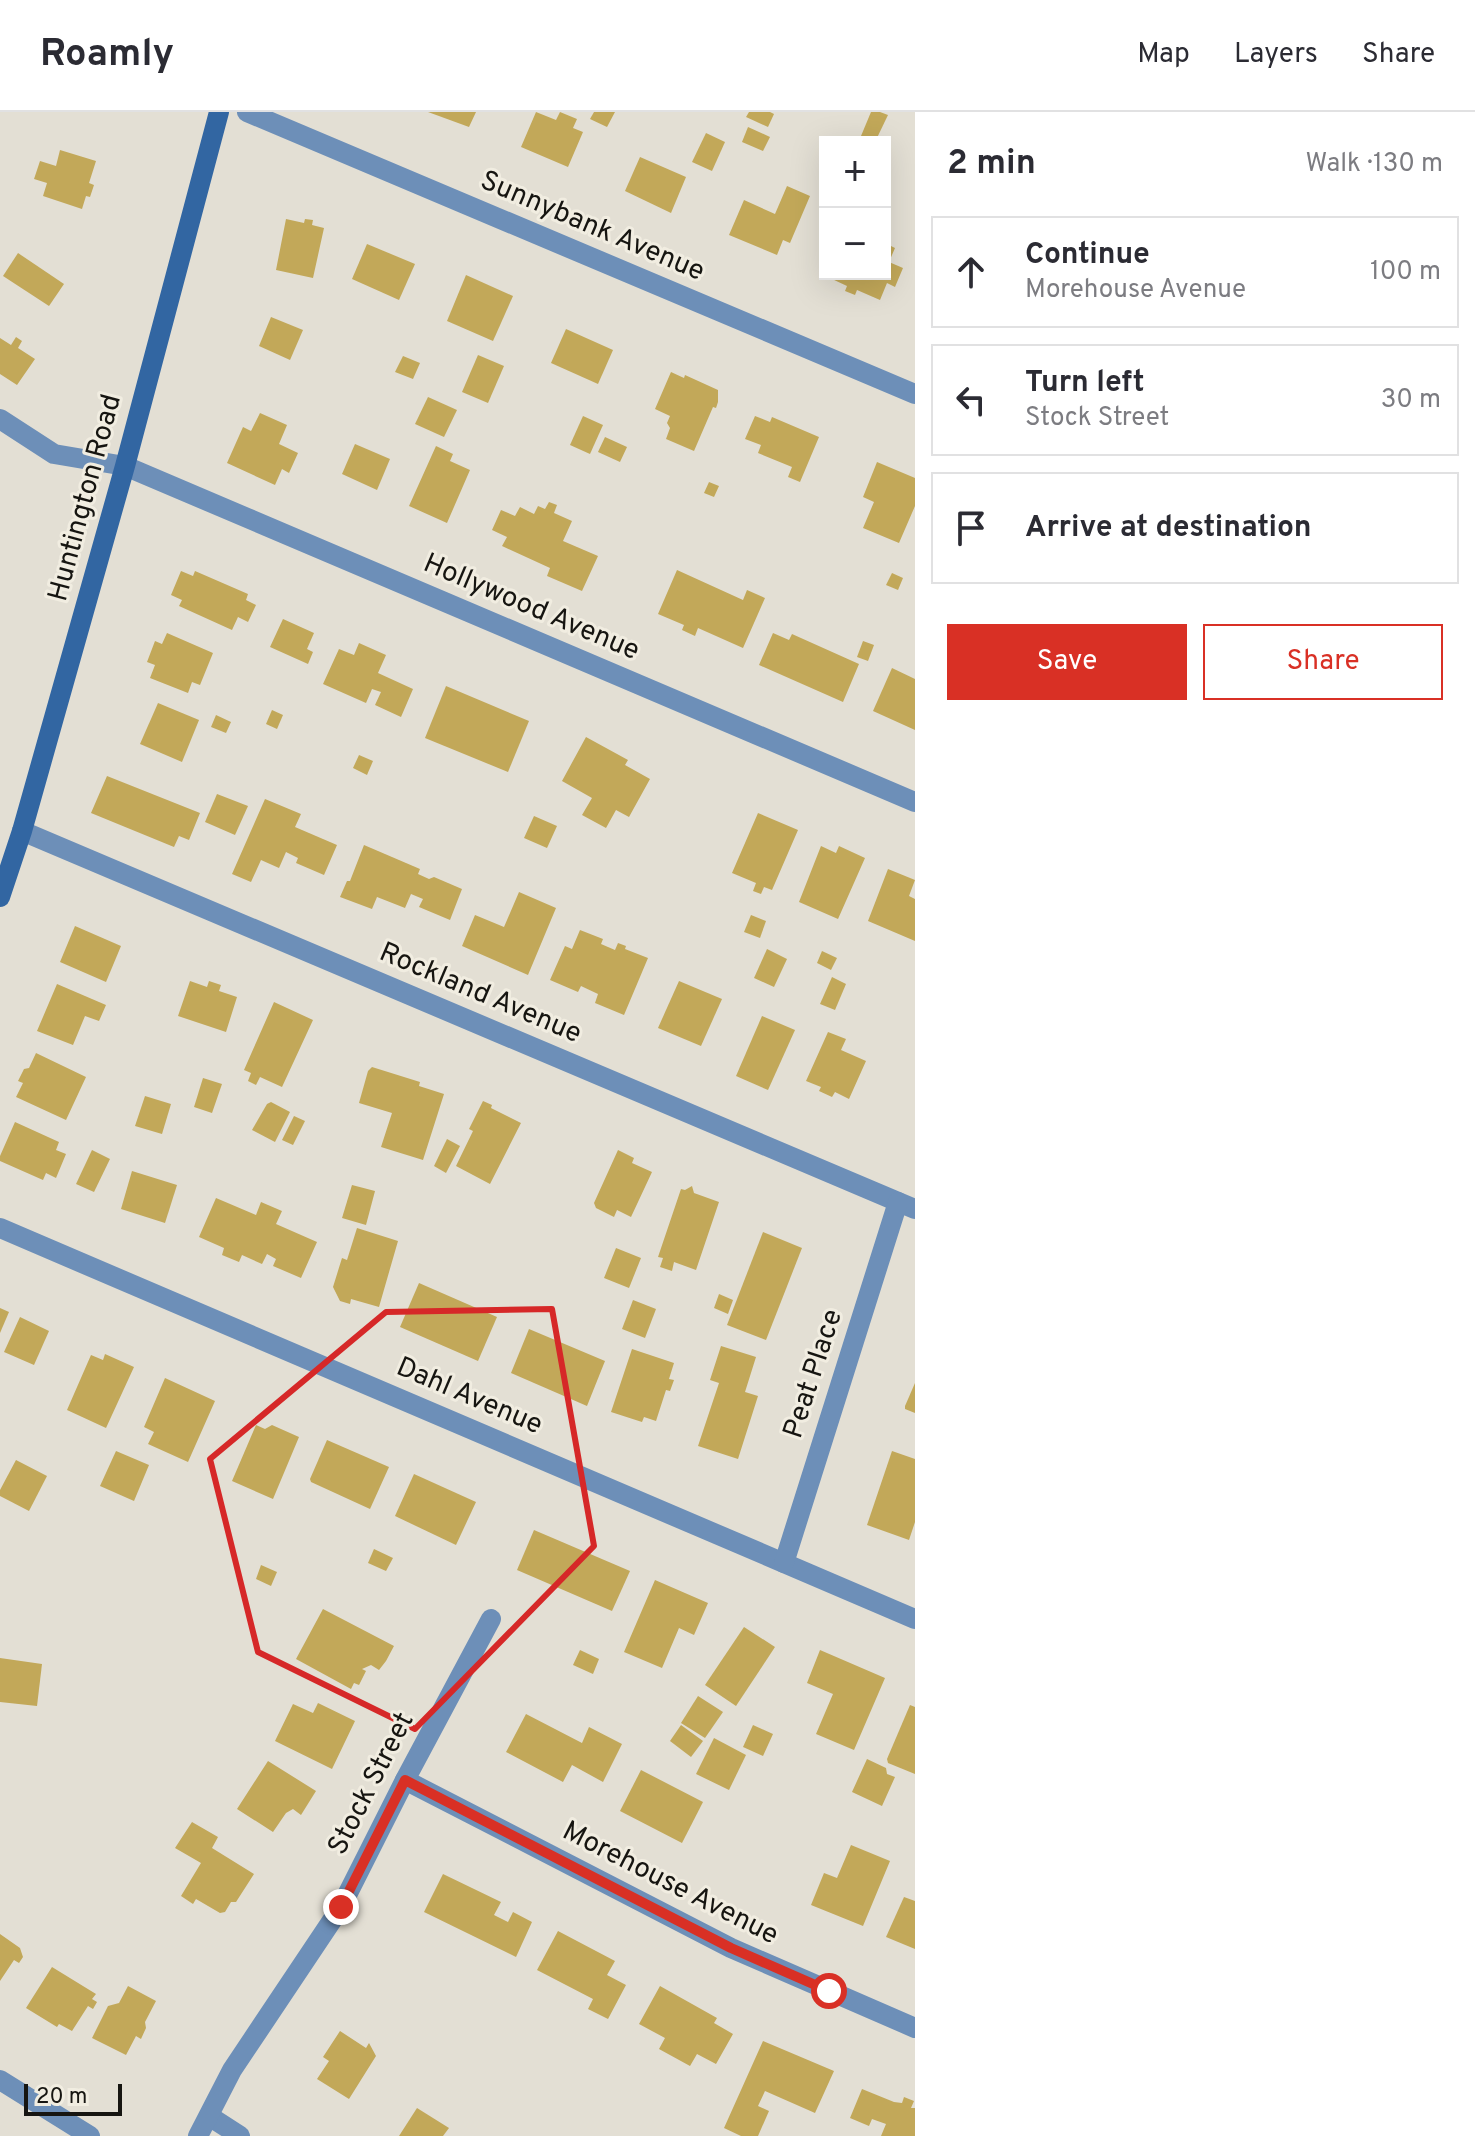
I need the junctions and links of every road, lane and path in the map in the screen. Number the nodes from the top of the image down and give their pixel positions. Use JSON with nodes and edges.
{"nodes":[{"id":1,"x":219,"y":112,"type":"edge"},
{"id":2,"x":247,"y":112,"type":"edge"},
{"id":3,"x":915,"y":394,"type":"edge"},
{"id":4,"x":0,"y":419,"type":"edge"},
{"id":5,"x":125,"y":466,"type":"junction"},
{"id":6,"x":915,"y":802,"type":"edge"},
{"id":7,"x":22,"y":831,"type":"junction"},
{"id":8,"x":0,"y":897,"type":"edge"},
{"id":9,"x":906,"y":1205,"type":"edge"},
{"id":10,"x":0,"y":1228,"type":"edge"},
{"id":11,"x":784,"y":1563,"type":"junction"},
{"id":12,"x":491,"y":1619,"type":"dead end"},
{"id":13,"x":915,"y":1619,"type":"edge"},
{"id":14,"x":405,"y":1780,"type":"junction"},
{"id":15,"x":915,"y":2028,"type":"edge"},
{"id":16,"x":0,"y":2080,"type":"edge"},
{"id":17,"x":209,"y":2116,"type":"junction"},
{"id":18,"x":90,"y":2136,"type":"edge"},
{"id":19,"x":198,"y":2136,"type":"edge"},
{"id":20,"x":240,"y":2136,"type":"edge"}],
"edges":[{"from":1,"to":5,"type":"main road","name":"Huntington Road"},
{"from":2,"to":3,"type":"street","name":"Sunnybank Avenue"},
{"from":4,"to":5,"type":"street","name":"Hollywood Avenue"},
{"from":5,"to":6,"type":"street","name":"Hollywood Avenue"},
{"from":5,"to":7,"type":"main road","name":"Huntington Road"},
{"from":7,"to":8,"type":"main road","name":"Huntington Road"},
{"from":7,"to":9,"type":"street","name":"Rockland Avenue"},
{"from":9,"to":11,"type":"street","name":"Peat Place"},
{"from":10,"to":11,"type":"street","name":"Dahl Avenue"},
{"from":11,"to":13,"type":"street","name":"Dahl Avenue"},
{"from":12,"to":14,"type":"street","name":"Stock Street"},
{"from":14,"to":15,"type":"street","name":"Morehouse Avenue"},
{"from":14,"to":17,"type":"street","name":"Stock Street"},
{"from":16,"to":18,"type":"street"},
{"from":17,"to":19,"type":"street","name":"Stock Street"},
{"from":17,"to":20,"type":"street"}]}
